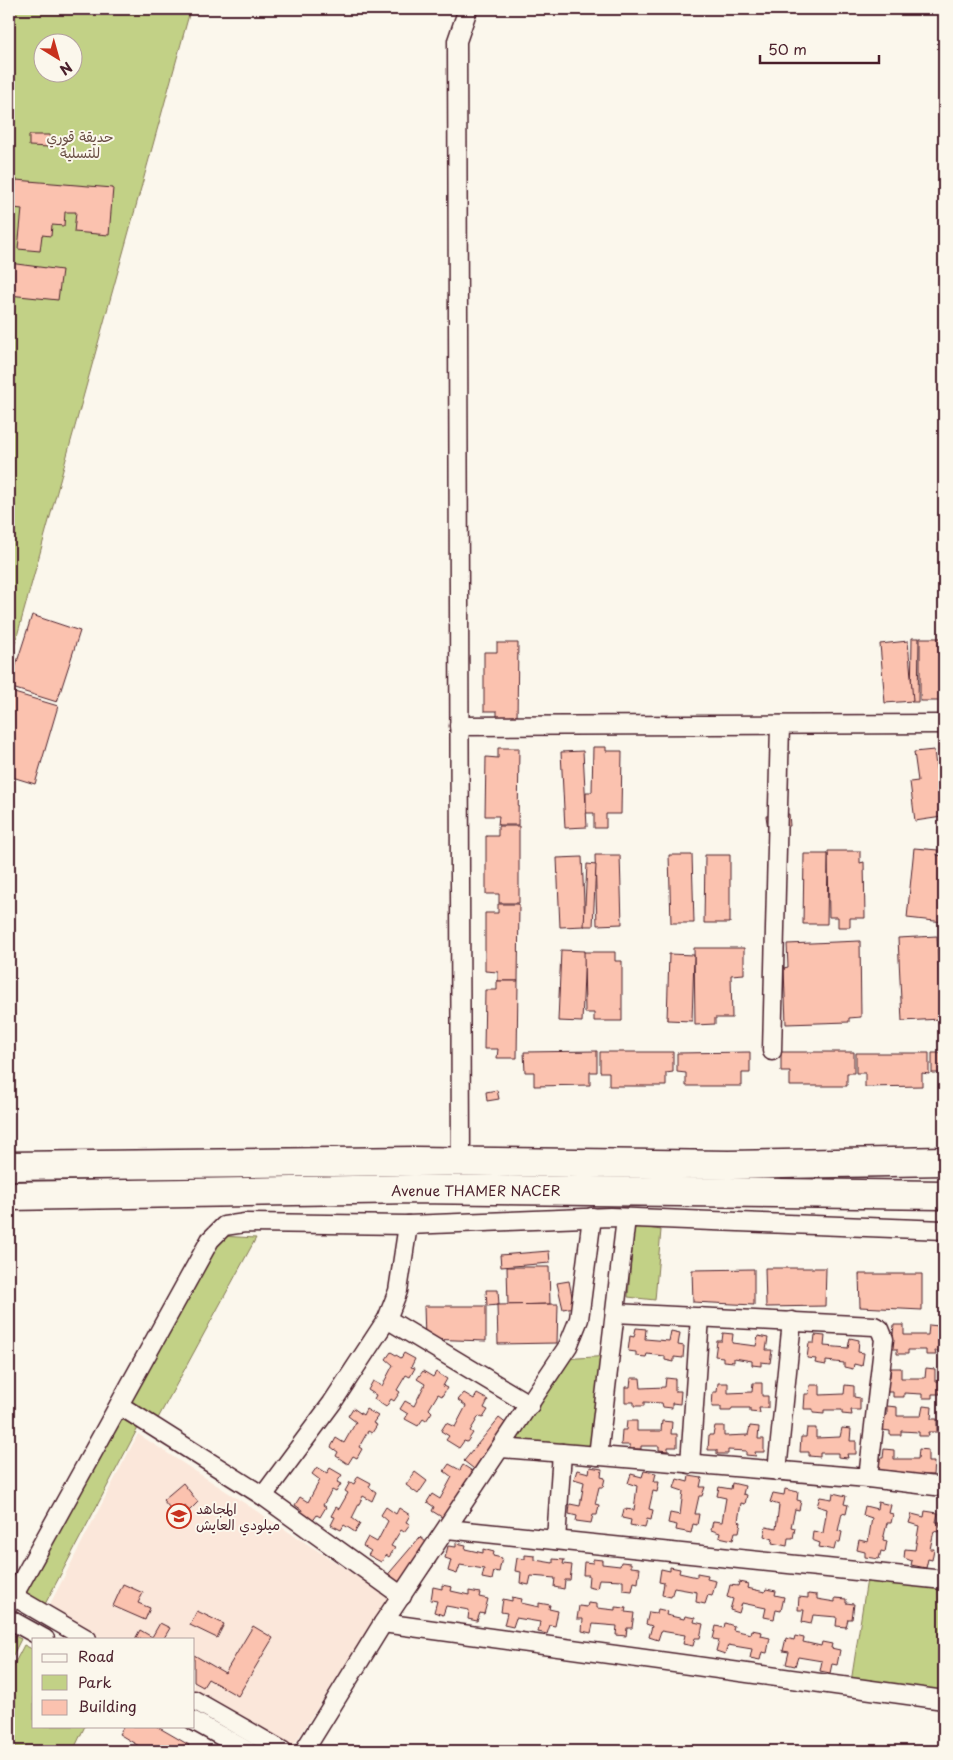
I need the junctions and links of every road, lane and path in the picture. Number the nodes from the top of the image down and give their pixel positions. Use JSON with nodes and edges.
{"nodes":[{"id":1,"x":468,"y":9,"type":"edge"},
{"id":2,"x":944,"y":724,"type":"edge"},
{"id":3,"x":780,"y":725,"type":"junction"},
{"id":4,"x":459,"y":726,"type":"junction"},
{"id":5,"x":772,"y":1051,"type":"dead end"},
{"id":6,"x":944,"y":1161,"type":"edge"},
{"id":7,"x":461,"y":1162,"type":"junction"},
{"id":8,"x":9,"y":1166,"type":"edge"},
{"id":9,"x":9,"y":1196,"type":"edge"},
{"id":10,"x":944,"y":1196,"type":"edge"},
{"id":11,"x":592,"y":1217,"type":"junction"},
{"id":12,"x":626,"y":1218,"type":"junction"},
{"id":13,"x":408,"y":1224,"type":"junction"},
{"id":14,"x":944,"y":1230,"type":"edge"},
{"id":15,"x":615,"y":1313,"type":"junction"},
{"id":16,"x":700,"y":1317,"type":"junction"},
{"id":17,"x":387,"y":1319,"type":"junction"},
{"id":18,"x":792,"y":1321,"type":"junction"},
{"id":19,"x":119,"y":1405,"type":"junction"},
{"id":20,"x":530,"y":1405,"type":"junction"},
{"id":21,"x":501,"y":1448,"type":"junction"},
{"id":22,"x":562,"y":1453,"type":"junction"},
{"id":23,"x":598,"y":1456,"type":"junction"},
{"id":24,"x":690,"y":1464,"type":"junction"},
{"id":25,"x":777,"y":1471,"type":"junction"},
{"id":26,"x":868,"y":1478,"type":"junction"},
{"id":27,"x":944,"y":1487,"type":"edge"},
{"id":28,"x":263,"y":1496,"type":"junction"},
{"id":29,"x":447,"y":1529,"type":"junction"},
{"id":30,"x":556,"y":1540,"type":"junction"},
{"id":31,"x":944,"y":1580,"type":"edge"},
{"id":32,"x":402,"y":1596,"type":"junction"},
{"id":33,"x":11,"y":1600,"type":"edge"},
{"id":34,"x":9,"y":1619,"type":"edge"},
{"id":35,"x":383,"y":1623,"type":"junction"},
{"id":36,"x":43,"y":1638,"type":"edge"},
{"id":37,"x":85,"y":1638,"type":"edge"},
{"id":38,"x":944,"y":1700,"type":"edge"},
{"id":39,"x":195,"y":1701,"type":"edge"},
{"id":40,"x":195,"y":1722,"type":"edge"},
{"id":41,"x":248,"y":1751,"type":"edge"},
{"id":42,"x":282,"y":1751,"type":"edge"},
{"id":43,"x":304,"y":1751,"type":"edge"}],
"edges":[{"from":1,"to":4,"type":"street"},
{"from":2,"to":3,"type":"street"},
{"from":3,"to":4,"type":"street"},
{"from":3,"to":5,"type":"street"},
{"from":4,"to":7,"type":"street"},
{"from":6,"to":7,"type":"highway","name":"Avenue THAMER NACER"},
{"from":7,"to":8,"type":"highway","name":"Avenue THAMER NACER"},
{"from":9,"to":10,"type":"highway","name":"Avenue THAMER NACER"},
{"from":11,"to":12,"type":"street"},
{"from":11,"to":13,"type":"street"},
{"from":11,"to":20,"type":"street"},
{"from":12,"to":14,"type":"street"},
{"from":12,"to":15,"type":"street"},
{"from":13,"to":17,"type":"street"},
{"from":13,"to":19,"type":"street"},
{"from":15,"to":16,"type":"street"},
{"from":15,"to":23,"type":"street"},
{"from":16,"to":18,"type":"street"},
{"from":16,"to":24,"type":"street"},
{"from":17,"to":20,"type":"street"},
{"from":17,"to":28,"type":"street"},
{"from":18,"to":25,"type":"street"},
{"from":18,"to":26,"type":"street"},
{"from":19,"to":28,"type":"street"},
{"from":19,"to":33,"type":"street"},
{"from":20,"to":21,"type":"street"},
{"from":21,"to":22,"type":"street"},
{"from":21,"to":29,"type":"street"},
{"from":22,"to":23,"type":"street"},
{"from":22,"to":30,"type":"street"},
{"from":23,"to":24,"type":"street"},
{"from":24,"to":25,"type":"street"},
{"from":25,"to":26,"type":"street"},
{"from":26,"to":27,"type":"street"},
{"from":28,"to":32,"type":"street"},
{"from":29,"to":30,"type":"street"},
{"from":29,"to":32,"type":"street"},
{"from":30,"to":31,"type":"street"},
{"from":32,"to":35,"type":"street"},
{"from":33,"to":37,"type":"street"},
{"from":34,"to":36,"type":"street"},
{"from":35,"to":38,"type":"street"},
{"from":35,"to":43,"type":"street"},
{"from":39,"to":42,"type":"street"},
{"from":40,"to":41,"type":"street"}]}
